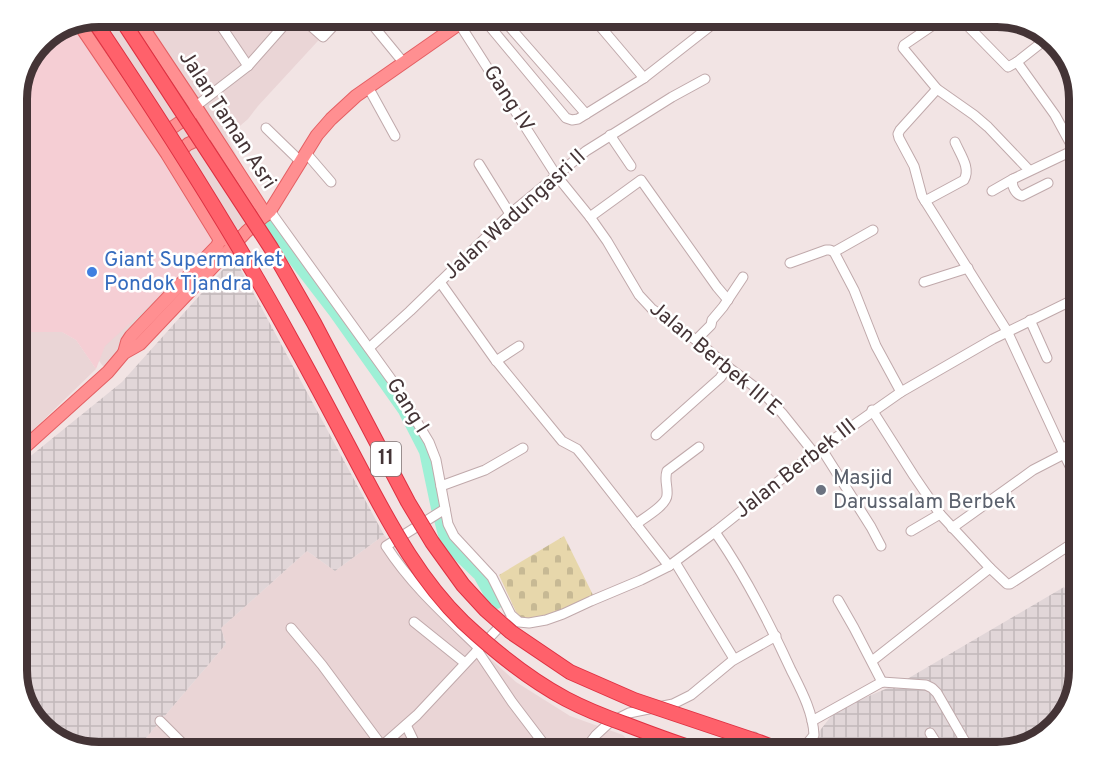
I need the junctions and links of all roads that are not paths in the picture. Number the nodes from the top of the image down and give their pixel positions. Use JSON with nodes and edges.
{"nodes":[{"id":1,"x":98,"y":27,"type":"edge"},
{"id":2,"x":127,"y":27,"type":"edge"},
{"id":3,"x":143,"y":27,"type":"edge"},
{"id":4,"x":222,"y":27,"type":"edge"},
{"id":5,"x":282,"y":27,"type":"edge"},
{"id":6,"x":312,"y":27,"type":"edge"},
{"id":7,"x":332,"y":27,"type":"edge"},
{"id":8,"x":375,"y":27,"type":"edge"},
{"id":9,"x":450,"y":27,"type":"edge"},
{"id":10,"x":466,"y":27,"type":"edge"},
{"id":11,"x":491,"y":27,"type":"edge"},
{"id":12,"x":511,"y":27,"type":"edge"},
{"id":13,"x":601,"y":27,"type":"edge"},
{"id":14,"x":708,"y":27,"type":"edge"},
{"id":15,"x":929,"y":27,"type":"edge"},
{"id":16,"x":969,"y":27,"type":"edge"},
{"id":17,"x":82,"y":29,"type":"edge"},
{"id":18,"x":1042,"y":43,"type":"edge"},
{"id":19,"x":403,"y":62,"type":"junction"},
{"id":20,"x":1017,"y":63,"type":"junction"},
{"id":21,"x":248,"y":66,"type":"junction"},
{"id":22,"x":644,"y":78,"type":"junction"},
{"id":23,"x":705,"y":79,"type":"dead end"},
{"id":24,"x":368,"y":87,"type":"junction"},
{"id":25,"x":937,"y":89,"type":"junction"},
{"id":26,"x":197,"y":108,"type":"junction"},
{"id":27,"x":586,"y":114,"type":"junction"},
{"id":28,"x":266,"y":128,"type":"dead end"},
{"id":29,"x":213,"y":134,"type":"junction"},
{"id":30,"x":610,"y":135,"type":"junction"},
{"id":31,"x":394,"y":136,"type":"dead end"},
{"id":32,"x":155,"y":137,"type":"junction"},
{"id":33,"x":1069,"y":139,"type":"edge"},
{"id":34,"x":955,"y":142,"type":"dead end"},
{"id":35,"x":1069,"y":152,"type":"edge"},
{"id":36,"x":303,"y":158,"type":"junction"},
{"id":37,"x":170,"y":160,"type":"junction"},
{"id":38,"x":479,"y":164,"type":"dead end"},
{"id":39,"x":631,"y":166,"type":"dead end"},
{"id":40,"x":1029,"y":170,"type":"junction"},
{"id":41,"x":556,"y":175,"type":"junction"},
{"id":42,"x":1013,"y":179,"type":"junction"},
{"id":43,"x":331,"y":182,"type":"dead end"},
{"id":44,"x":1048,"y":183,"type":"dead end"},
{"id":45,"x":992,"y":190,"type":"dead end"},
{"id":46,"x":926,"y":201,"type":"junction"},
{"id":47,"x":268,"y":213,"type":"junction"},
{"id":48,"x":510,"y":214,"type":"junction"},
{"id":49,"x":590,"y":217,"type":"junction"},
{"id":50,"x":873,"y":230,"type":"dead end"},
{"id":51,"x":246,"y":232,"type":"junction"},
{"id":52,"x":220,"y":240,"type":"junction"},
{"id":53,"x":834,"y":252,"type":"junction"},
{"id":54,"x":790,"y":263,"type":"dead end"},
{"id":55,"x":968,"y":268,"type":"junction"},
{"id":56,"x":742,"y":277,"type":"dead end"},
{"id":57,"x":440,"y":282,"type":"junction"},
{"id":58,"x":924,"y":282,"type":"dead end"},
{"id":59,"x":728,"y":300,"type":"junction"},
{"id":60,"x":1069,"y":302,"type":"edge"},
{"id":61,"x":1030,"y":320,"type":"junction"},
{"id":62,"x":1007,"y":331,"type":"junction"},
{"id":63,"x":696,"y":340,"type":"junction"},
{"id":64,"x":519,"y":346,"type":"dead end"},
{"id":65,"x":369,"y":348,"type":"junction"},
{"id":66,"x":124,"y":353,"type":"junction"},
{"id":67,"x":1047,"y":358,"type":"dead end"},
{"id":68,"x":496,"y":361,"type":"junction"},
{"id":69,"x":728,"y":367,"type":"junction"},
{"id":70,"x":901,"y":392,"type":"junction"},
{"id":71,"x":872,"y":410,"type":"junction"},
{"id":72,"x":656,"y":435,"type":"dead end"},
{"id":73,"x":27,"y":445,"type":"edge"},
{"id":74,"x":699,"y":447,"type":"dead end"},
{"id":75,"x":523,"y":448,"type":"dead end"},
{"id":76,"x":1069,"y":448,"type":"edge"},
{"id":77,"x":818,"y":450,"type":"junction"},
{"id":78,"x":1063,"y":451,"type":"junction"},
{"id":79,"x":1069,"y":463,"type":"edge"},
{"id":80,"x":441,"y":486,"type":"junction"},
{"id":81,"x":443,"y":510,"type":"junction"},
{"id":82,"x":940,"y":514,"type":"junction"},
{"id":83,"x":636,"y":524,"type":"junction"},
{"id":84,"x":952,"y":528,"type":"junction"},
{"id":85,"x":911,"y":531,"type":"dead end"},
{"id":86,"x":715,"y":532,"type":"junction"},
{"id":87,"x":1069,"y":545,"type":"edge"},
{"id":88,"x":881,"y":546,"type":"dead end"},
{"id":89,"x":672,"y":564,"type":"junction"},
{"id":90,"x":990,"y":568,"type":"junction"},
{"id":91,"x":838,"y":600,"type":"dead end"},
{"id":92,"x":511,"y":615,"type":"junction"},
{"id":93,"x":414,"y":622,"type":"dead end"},
{"id":94,"x":291,"y":628,"type":"dead end"},
{"id":95,"x":776,"y":636,"type":"junction"},
{"id":96,"x":478,"y":649,"type":"junction"},
{"id":97,"x":734,"y":659,"type":"junction"},
{"id":98,"x":872,"y":661,"type":"junction"},
{"id":99,"x":465,"y":663,"type":"junction"},
{"id":100,"x":882,"y":682,"type":"junction"},
{"id":101,"x":160,"y":721,"type":"dead end"},
{"id":102,"x":812,"y":721,"type":"junction"},
{"id":103,"x":406,"y":724,"type":"junction"},
{"id":104,"x":930,"y":733,"type":"dead end"},
{"id":105,"x":181,"y":742,"type":"edge"},
{"id":106,"x":374,"y":742,"type":"edge"},
{"id":107,"x":387,"y":742,"type":"edge"},
{"id":108,"x":414,"y":742,"type":"edge"},
{"id":109,"x":542,"y":742,"type":"edge"},
{"id":110,"x":591,"y":742,"type":"edge"},
{"id":111,"x":672,"y":742,"type":"edge"},
{"id":112,"x":751,"y":742,"type":"edge"},
{"id":113,"x":759,"y":742,"type":"edge"},
{"id":114,"x":772,"y":742,"type":"edge"},
{"id":115,"x":808,"y":742,"type":"edge"},
{"id":116,"x":935,"y":742,"type":"edge"},
{"id":117,"x":965,"y":742,"type":"edge"}],
"edges":[{"from":1,"to":111,"type":"highway","number":"11","bridge":true},
{"from":2,"to":113,"type":"highway","number":"11","bridge":true},
{"from":3,"to":26,"type":"main road","name":"Jalan Taman Asri"},
{"from":4,"to":21,"type":"street"},
{"from":5,"to":21,"type":"street"},
{"from":6,"to":7,"type":"street"},
{"from":8,"to":19,"type":"street"},
{"from":9,"to":19,"type":"main road"},
{"from":10,"to":41,"type":"street","name":"Gang IV"},
{"from":11,"to":27,"type":"street"},
{"from":12,"to":27,"type":"street"},
{"from":13,"to":22,"type":"street"},
{"from":14,"to":22,"type":"street"},
{"from":15,"to":25,"type":"street"},
{"from":16,"to":20,"type":"street"},
{"from":17,"to":32,"type":"main road"},
{"from":18,"to":20,"type":"street"},
{"from":19,"to":24,"type":"main road"},
{"from":20,"to":33,"type":"street"},
{"from":21,"to":26,"type":"street"},
{"from":22,"to":27,"type":"street"},
{"from":23,"to":30,"type":"street","name":"Jalan Wadungasri II"},
{"from":24,"to":31,"type":"street"},
{"from":24,"to":36,"type":"main road"},
{"from":25,"to":40,"type":"street"},
{"from":25,"to":46,"type":"street"},
{"from":26,"to":29,"type":"main road","name":"Jalan Taman Asri"},
{"from":26,"to":32,"type":"main road"},
{"from":28,"to":36,"type":"street"},
{"from":29,"to":37,"type":"main road"},
{"from":29,"to":47,"type":"main road","name":"Jalan Taman Asri"},
{"from":30,"to":39,"type":"street"},
{"from":30,"to":41,"type":"street","name":"Jalan Wadungasri II"},
{"from":32,"to":37,"type":"main road"},
{"from":34,"to":46,"type":"street"},
{"from":35,"to":40,"type":"street"},
{"from":36,"to":43,"type":"street"},
{"from":36,"to":47,"type":"main road"},
{"from":37,"to":52,"type":"main road"},
{"from":38,"to":48,"type":"street"},
{"from":40,"to":42,"type":"street"},
{"from":41,"to":48,"type":"street","name":"Jalan Wadungasri II"},
{"from":41,"to":49,"type":"street","name":"Jalan Berbek III E"},
{"from":42,"to":44,"type":"street"},
{"from":42,"to":45,"type":"street"},
{"from":46,"to":55,"type":"street"},
{"from":47,"to":51,"type":"main road"},
{"from":47,"to":65,"type":"street","name":"Gang I"},
{"from":48,"to":57,"type":"street","name":"Jalan Wadungasri II"},
{"from":49,"to":59,"type":"street"},
{"from":49,"to":63,"type":"street","name":"Jalan Berbek III E"},
{"from":50,"to":53,"type":"street"},
{"from":51,"to":52,"type":"main road"},
{"from":51,"to":66,"type":"main road"},
{"from":52,"to":66,"type":"main road"},
{"from":53,"to":54,"type":"street"},
{"from":53,"to":70,"type":"street"},
{"from":55,"to":58,"type":"street"},
{"from":55,"to":62,"type":"street"},
{"from":56,"to":59,"type":"street"},
{"from":57,"to":65,"type":"street","name":"Jalan Wadungasri II"},
{"from":57,"to":68,"type":"street"},
{"from":59,"to":63,"type":"street"},
{"from":60,"to":61,"type":"street","name":"Jalan Berbek III"},
{"from":61,"to":62,"type":"street","name":"Jalan Berbek III"},
{"from":61,"to":67,"type":"street"},
{"from":62,"to":70,"type":"street","name":"Jalan Berbek III"},
{"from":62,"to":78,"type":"street"},
{"from":63,"to":69,"type":"street","name":"Jalan Berbek III E"},
{"from":64,"to":68,"type":"street"},
{"from":65,"to":80,"type":"street","name":"Gang I"},
{"from":66,"to":73,"type":"main road"},
{"from":68,"to":83,"type":"street"},
{"from":69,"to":72,"type":"street"},
{"from":69,"to":77,"type":"street","name":"Jalan Berbek III E"},
{"from":70,"to":71,"type":"street","name":"Jalan Berbek III"},
{"from":71,"to":77,"type":"street","name":"Jalan Berbek III"},
{"from":71,"to":82,"type":"street"},
{"from":74,"to":83,"type":"street"},
{"from":75,"to":80,"type":"street"},
{"from":76,"to":78,"type":"street"},
{"from":77,"to":86,"type":"street","name":"Jalan Berbek III"},
{"from":77,"to":88,"type":"street","name":"Jalan Berbek III E"},
{"from":78,"to":79,"type":"street"},
{"from":78,"to":84,"type":"street"},
{"from":80,"to":81,"type":"street","name":"Gang I"},
{"from":81,"to":92,"type":"street","name":"Gang I"},
{"from":81,"to":96,"type":"street"},
{"from":82,"to":84,"type":"street"},
{"from":82,"to":85,"type":"street"},
{"from":83,"to":89,"type":"street"},
{"from":84,"to":90,"type":"street"},
{"from":86,"to":89,"type":"street","name":"Jalan Berbek III"},
{"from":86,"to":95,"type":"street"},
{"from":87,"to":90,"type":"street"},
{"from":89,"to":92,"type":"street","name":"Jalan Berbek III"},
{"from":89,"to":97,"type":"street"},
{"from":90,"to":98,"type":"street"},
{"from":91,"to":98,"type":"street"},
{"from":92,"to":96,"type":"street"},
{"from":93,"to":99,"type":"street"},
{"from":94,"to":106,"type":"street"},
{"from":95,"to":97,"type":"street"},
{"from":95,"to":102,"type":"street"},
{"from":96,"to":99,"type":"street"},
{"from":96,"to":109,"type":"street"},
{"from":97,"to":110,"type":"street"},
{"from":98,"to":100,"type":"street"},
{"from":99,"to":103,"type":"street"},
{"from":100,"to":102,"type":"street"},
{"from":100,"to":117,"type":"street"},
{"from":101,"to":105,"type":"street"},
{"from":102,"to":115,"type":"street"},
{"from":103,"to":107,"type":"street"},
{"from":103,"to":108,"type":"street"},
{"from":104,"to":116,"type":"street"},
{"from":112,"to":114,"type":"street"}]}
